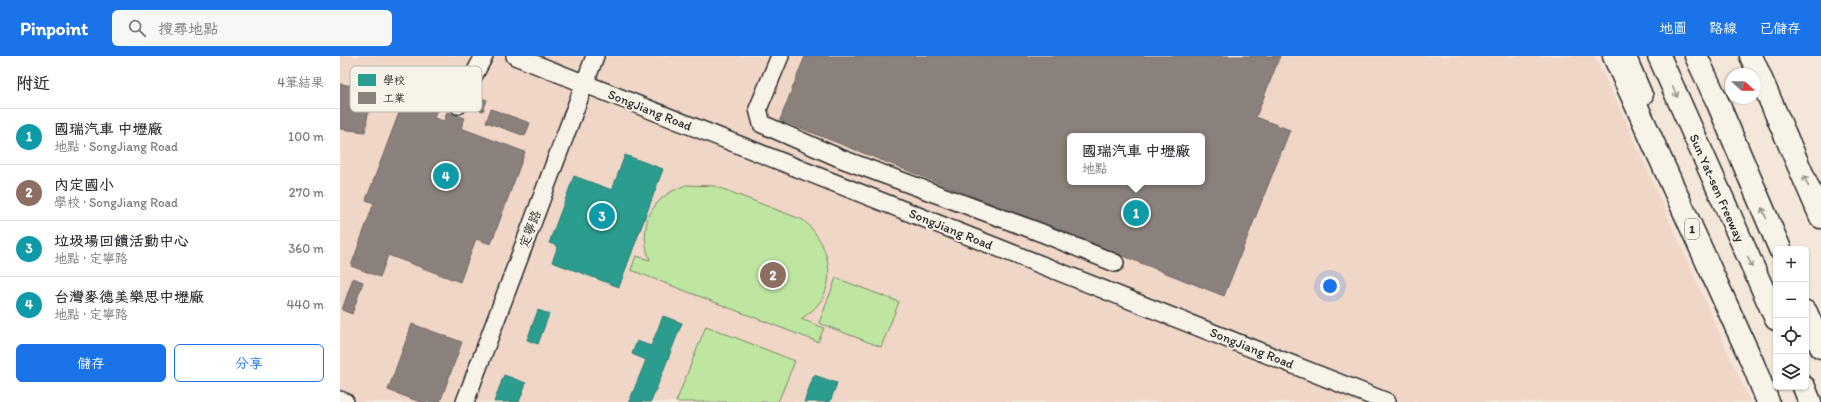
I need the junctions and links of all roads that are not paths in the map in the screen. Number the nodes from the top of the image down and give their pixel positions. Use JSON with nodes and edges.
{"nodes":[{"id":1,"x":484,"y":56,"type":"edge"},
{"id":2,"x":515,"y":56,"type":"edge"},
{"id":3,"x":595,"y":56,"type":"edge"},
{"id":4,"x":780,"y":56,"type":"edge"},
{"id":5,"x":1614,"y":56,"type":"edge"},
{"id":6,"x":1626,"y":56,"type":"edge"},
{"id":7,"x":1659,"y":56,"type":"edge"},
{"id":8,"x":1696,"y":56,"type":"edge"},
{"id":9,"x":1751,"y":56,"type":"edge"},
{"id":10,"x":479,"y":66,"type":"edge"},
{"id":11,"x":584,"y":84,"type":"junction"},
{"id":12,"x":1821,"y":217,"type":"edge"},
{"id":13,"x":1779,"y":246,"type":"edge"},
{"id":14,"x":1115,"y":263,"type":"dead end"},
{"id":15,"x":1776,"y":318,"type":"edge"},
{"id":16,"x":1809,"y":318,"type":"edge"},
{"id":17,"x":1821,"y":347,"type":"edge"},
{"id":18,"x":1805,"y":390,"type":"edge"},
{"id":19,"x":340,"y":400,"type":"edge"},
{"id":20,"x":345,"y":402,"type":"edge"},
{"id":21,"x":465,"y":402,"type":"edge"},
{"id":22,"x":1387,"y":402,"type":"edge"},
{"id":23,"x":1768,"y":402,"type":"edge"},
{"id":24,"x":1774,"y":402,"type":"edge"},
{"id":25,"x":1810,"y":402,"type":"edge"}],
"edges":[{"from":1,"to":10,"type":"street"},
{"from":2,"to":11,"type":"street","name":"SongJiang Road"},
{"from":3,"to":11,"type":"street","name":"定寧路"},
{"from":4,"to":14,"type":"street"},
{"from":5,"to":23,"type":"highway","number":"1"},
{"from":6,"to":24,"type":"street"},
{"from":7,"to":15,"type":"highway","name":"Sun Yat-sen Freeway","one_way":true},
{"from":13,"to":8,"type":"highway","one_way":true},
{"from":12,"to":9,"type":"highway","one_way":true},
{"from":11,"to":21,"type":"street","name":"定寧路"},
{"from":11,"to":22,"type":"street","name":"SongJiang Road"},
{"from":16,"to":17,"type":"highway"},
{"from":18,"to":25,"type":"highway"},
{"from":19,"to":20,"type":"street"}]}
